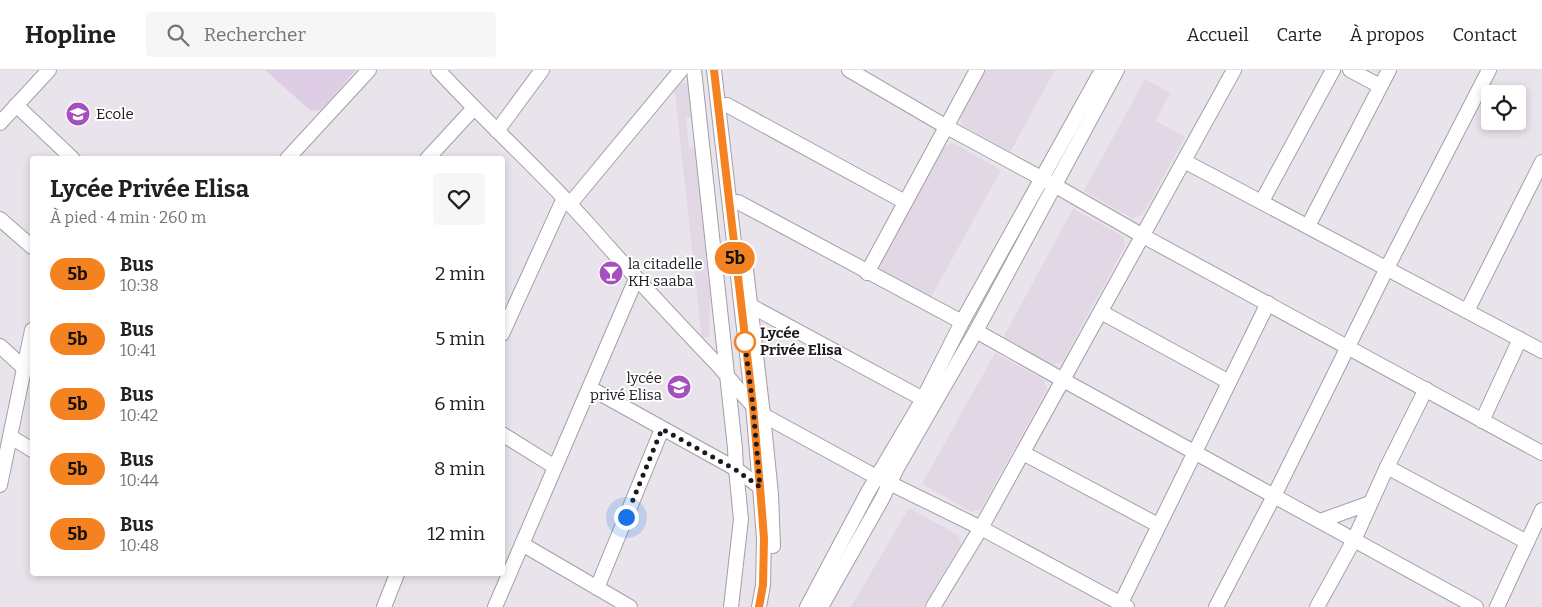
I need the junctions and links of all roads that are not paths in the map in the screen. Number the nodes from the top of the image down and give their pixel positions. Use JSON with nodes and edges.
{"nodes":[{"id":1,"x":49,"y":70,"type":"edge"},
{"id":2,"x":369,"y":70,"type":"edge"},
{"id":3,"x":438,"y":70,"type":"edge"},
{"id":4,"x":542,"y":70,"type":"edge"},
{"id":5,"x":681,"y":70,"type":"edge"},
{"id":6,"x":694,"y":70,"type":"edge"},
{"id":7,"x":714,"y":70,"type":"edge"},
{"id":8,"x":723,"y":70,"type":"edge"},
{"id":9,"x":848,"y":70,"type":"edge"},
{"id":10,"x":977,"y":70,"type":"edge"},
{"id":11,"x":1102,"y":70,"type":"edge"},
{"id":12,"x":1117,"y":70,"type":"edge"},
{"id":13,"x":1234,"y":70,"type":"edge"},
{"id":14,"x":1334,"y":70,"type":"edge"},
{"id":15,"x":1350,"y":70,"type":"edge"},
{"id":16,"x":1389,"y":70,"type":"edge"},
{"id":17,"x":1489,"y":70,"type":"edge"},
{"id":18,"x":1380,"y":86,"type":"junction"},
{"id":19,"x":16,"y":105,"type":"junction"},
{"id":20,"x":727,"y":105,"type":"junction"},
{"id":21,"x":474,"y":108,"type":"junction"},
{"id":22,"x":0,"y":123,"type":"edge"},
{"id":23,"x":945,"y":126,"type":"junction"},
{"id":24,"x":498,"y":131,"type":"junction"},
{"id":25,"x":70,"y":156,"type":"edge"},
{"id":26,"x":290,"y":156,"type":"edge"},
{"id":27,"x":430,"y":156,"type":"edge"},
{"id":28,"x":1184,"y":161,"type":"junction"},
{"id":29,"x":1540,"y":170,"type":"edge"},
{"id":30,"x":1048,"y":182,"type":"junction"},
{"id":31,"x":567,"y":201,"type":"junction"},
{"id":32,"x":1262,"y":201,"type":"junction"},
{"id":33,"x":738,"y":202,"type":"junction"},
{"id":34,"x":905,"y":202,"type":"junction"},
{"id":35,"x":0,"y":219,"type":"edge"},
{"id":36,"x":1308,"y":226,"type":"junction"},
{"id":37,"x":1142,"y":236,"type":"junction"},
{"id":38,"x":30,"y":245,"type":"edge"},
{"id":39,"x":1387,"y":268,"type":"junction"},
{"id":40,"x":867,"y":272,"type":"junction"},
{"id":41,"x":636,"y":279,"type":"junction"},
{"id":42,"x":1268,"y":303,"type":"junction"},
{"id":43,"x":750,"y":306,"type":"junction"},
{"id":44,"x":1467,"y":311,"type":"junction"},
{"id":45,"x":1101,"y":312,"type":"junction"},
{"id":46,"x":962,"y":322,"type":"junction"},
{"id":47,"x":505,"y":328,"type":"edge"},
{"id":48,"x":976,"y":330,"type":"junction"},
{"id":49,"x":1520,"y":339,"type":"junction"},
{"id":50,"x":30,"y":341,"type":"edge"},
{"id":51,"x":0,"y":346,"type":"edge"},
{"id":52,"x":1348,"y":347,"type":"junction"},
{"id":53,"x":1542,"y":350,"type":"edge"},
{"id":54,"x":25,"y":369,"type":"junction"},
{"id":55,"x":728,"y":375,"type":"junction"},
{"id":56,"x":1063,"y":380,"type":"junction"},
{"id":57,"x":1229,"y":382,"type":"junction"},
{"id":58,"x":590,"y":388,"type":"junction"},
{"id":59,"x":1426,"y":389,"type":"junction"},
{"id":60,"x":923,"y":398,"type":"junction"},
{"id":61,"x":758,"y":411,"type":"junction"},
{"id":62,"x":1482,"y":421,"type":"junction"},
{"id":63,"x":662,"y":429,"type":"junction"},
{"id":64,"x":11,"y":436,"type":"junction"},
{"id":65,"x":505,"y":436,"type":"edge"},
{"id":66,"x":30,"y":449,"type":"edge"},
{"id":67,"x":1194,"y":452,"type":"junction"},
{"id":68,"x":1023,"y":453,"type":"junction"},
{"id":69,"x":1542,"y":453,"type":"edge"},
{"id":70,"x":555,"y":467,"type":"junction"},
{"id":71,"x":1387,"y":467,"type":"junction"},
{"id":72,"x":736,"y":470,"type":"junction"},
{"id":73,"x":884,"y":479,"type":"junction"},
{"id":74,"x":0,"y":485,"type":"edge"},
{"id":75,"x":760,"y":487,"type":"junction"},
{"id":76,"x":1274,"y":496,"type":"junction"},
{"id":77,"x":1370,"y":503,"type":"junction"},
{"id":78,"x":1542,"y":510,"type":"edge"},
{"id":79,"x":1320,"y":521,"type":"junction"},
{"id":80,"x":1158,"y":525,"type":"junction"},
{"id":81,"x":981,"y":528,"type":"junction"},
{"id":82,"x":1354,"y":540,"type":"junction"},
{"id":83,"x":1526,"y":542,"type":"junction"},
{"id":84,"x":522,"y":544,"type":"junction"},
{"id":85,"x":396,"y":576,"type":"edge"},
{"id":86,"x":597,"y":588,"type":"junction"},
{"id":87,"x":936,"y":606,"type":"edge"},
{"id":88,"x":1122,"y":606,"type":"edge"},
{"id":89,"x":384,"y":607,"type":"edge"},
{"id":90,"x":495,"y":607,"type":"edge"},
{"id":91,"x":630,"y":607,"type":"edge"},
{"id":92,"x":731,"y":607,"type":"edge"},
{"id":93,"x":759,"y":607,"type":"edge"},
{"id":94,"x":769,"y":607,"type":"edge"},
{"id":95,"x":807,"y":607,"type":"edge"},
{"id":96,"x":821,"y":607,"type":"edge"},
{"id":97,"x":1216,"y":607,"type":"edge"},
{"id":98,"x":1317,"y":607,"type":"edge"},
{"id":99,"x":1476,"y":607,"type":"edge"},
{"id":100,"x":1496,"y":607,"type":"edge"}],
"edges":[{"from":1,"to":19,"type":"street"},
{"from":2,"to":26,"type":"street"},
{"from":3,"to":21,"type":"street"},
{"from":4,"to":24,"type":"street"},
{"from":5,"to":31,"type":"street"},
{"from":6,"to":55,"type":"street"},
{"from":7,"to":61,"type":"street"},
{"from":8,"to":20,"type":"street"},
{"from":9,"to":23,"type":"street"},
{"from":10,"to":23,"type":"street"},
{"from":11,"to":30,"type":"street"},
{"from":12,"to":30,"type":"street"},
{"from":13,"to":28,"type":"street"},
{"from":14,"to":32,"type":"street"},
{"from":15,"to":18,"type":"street"},
{"from":16,"to":18,"type":"street"},
{"from":17,"to":39,"type":"street"},
{"from":18,"to":36,"type":"street"},
{"from":19,"to":22,"type":"street"},
{"from":19,"to":25,"type":"street"},
{"from":20,"to":33,"type":"street"},
{"from":20,"to":34,"type":"street"},
{"from":21,"to":24,"type":"street"},
{"from":21,"to":27,"type":"street"},
{"from":23,"to":30,"type":"street"},
{"from":23,"to":34,"type":"street"},
{"from":24,"to":31,"type":"street"},
{"from":28,"to":32,"type":"street"},
{"from":28,"to":37,"type":"street"},
{"from":29,"to":44,"type":"street"},
{"from":30,"to":37,"type":"street"},
{"from":30,"to":46,"type":"street"},
{"from":30,"to":48,"type":"street"},
{"from":31,"to":41,"type":"street"},
{"from":31,"to":47,"type":"street"},
{"from":32,"to":36,"type":"street"},
{"from":33,"to":40,"type":"street"},
{"from":33,"to":43,"type":"street"},
{"from":34,"to":40,"type":"street"},
{"from":35,"to":38,"type":"street"},
{"from":36,"to":39,"type":"street"},
{"from":37,"to":42,"type":"street"},
{"from":37,"to":45,"type":"street"},
{"from":39,"to":44,"type":"street"},
{"from":39,"to":52,"type":"street"},
{"from":40,"to":46,"type":"street"},
{"from":41,"to":55,"type":"street"},
{"from":41,"to":58,"type":"street"},
{"from":42,"to":52,"type":"street"},
{"from":42,"to":57,"type":"street"},
{"from":43,"to":60,"type":"street"},
{"from":43,"to":61,"type":"street"},
{"from":44,"to":49,"type":"street"},
{"from":45,"to":56,"type":"street"},
{"from":45,"to":57,"type":"street"},
{"from":46,"to":60,"type":"street"},
{"from":48,"to":56,"type":"street"},
{"from":48,"to":73,"type":"street"},
{"from":49,"to":53,"type":"street"},
{"from":49,"to":62,"type":"street"},
{"from":50,"to":54,"type":"street"},
{"from":51,"to":54,"type":"street"},
{"from":52,"to":59,"type":"street"},
{"from":52,"to":76,"type":"street"},
{"from":54,"to":64,"type":"street"},
{"from":55,"to":61,"type":"street"},
{"from":55,"to":72,"type":"street"},
{"from":56,"to":67,"type":"street"},
{"from":56,"to":68,"type":"street"},
{"from":57,"to":67,"type":"street"},
{"from":58,"to":63,"type":"street"},
{"from":58,"to":70,"type":"street"},
{"from":59,"to":62,"type":"street"},
{"from":59,"to":71,"type":"street"},
{"from":60,"to":73,"type":"street"},
{"from":61,"to":73,"type":"street"},
{"from":61,"to":75,"type":"street"},
{"from":61,"to":94,"type":"street"},
{"from":62,"to":69,"type":"street"},
{"from":63,"to":72,"type":"street"},
{"from":63,"to":86,"type":"street"},
{"from":64,"to":66,"type":"street"},
{"from":64,"to":74,"type":"street"},
{"from":65,"to":70,"type":"street"},
{"from":67,"to":76,"type":"street"},
{"from":67,"to":80,"type":"street"},
{"from":68,"to":80,"type":"street"},
{"from":68,"to":81,"type":"street"},
{"from":70,"to":84,"type":"street"},
{"from":71,"to":77,"type":"street"},
{"from":71,"to":83,"type":"street"},
{"from":72,"to":75,"type":"street"},
{"from":72,"to":92,"type":"street"},
{"from":73,"to":81,"type":"street"},
{"from":73,"to":95,"type":"street"},
{"from":73,"to":96,"type":"street"},
{"from":75,"to":93,"type":"street"},
{"from":76,"to":79,"type":"street"},
{"from":76,"to":97,"type":"street"},
{"from":77,"to":79,"type":"street"},
{"from":77,"to":82,"type":"street"},
{"from":78,"to":83,"type":"street"},
{"from":79,"to":82,"type":"street"},
{"from":80,"to":88,"type":"street"},
{"from":81,"to":87,"type":"street"},
{"from":81,"to":88,"type":"street"},
{"from":82,"to":98,"type":"street"},
{"from":82,"to":99,"type":"street"},
{"from":83,"to":100,"type":"street"},
{"from":84,"to":86,"type":"street"},
{"from":84,"to":90,"type":"street"},
{"from":85,"to":89,"type":"street"},
{"from":86,"to":91,"type":"street"}]}
